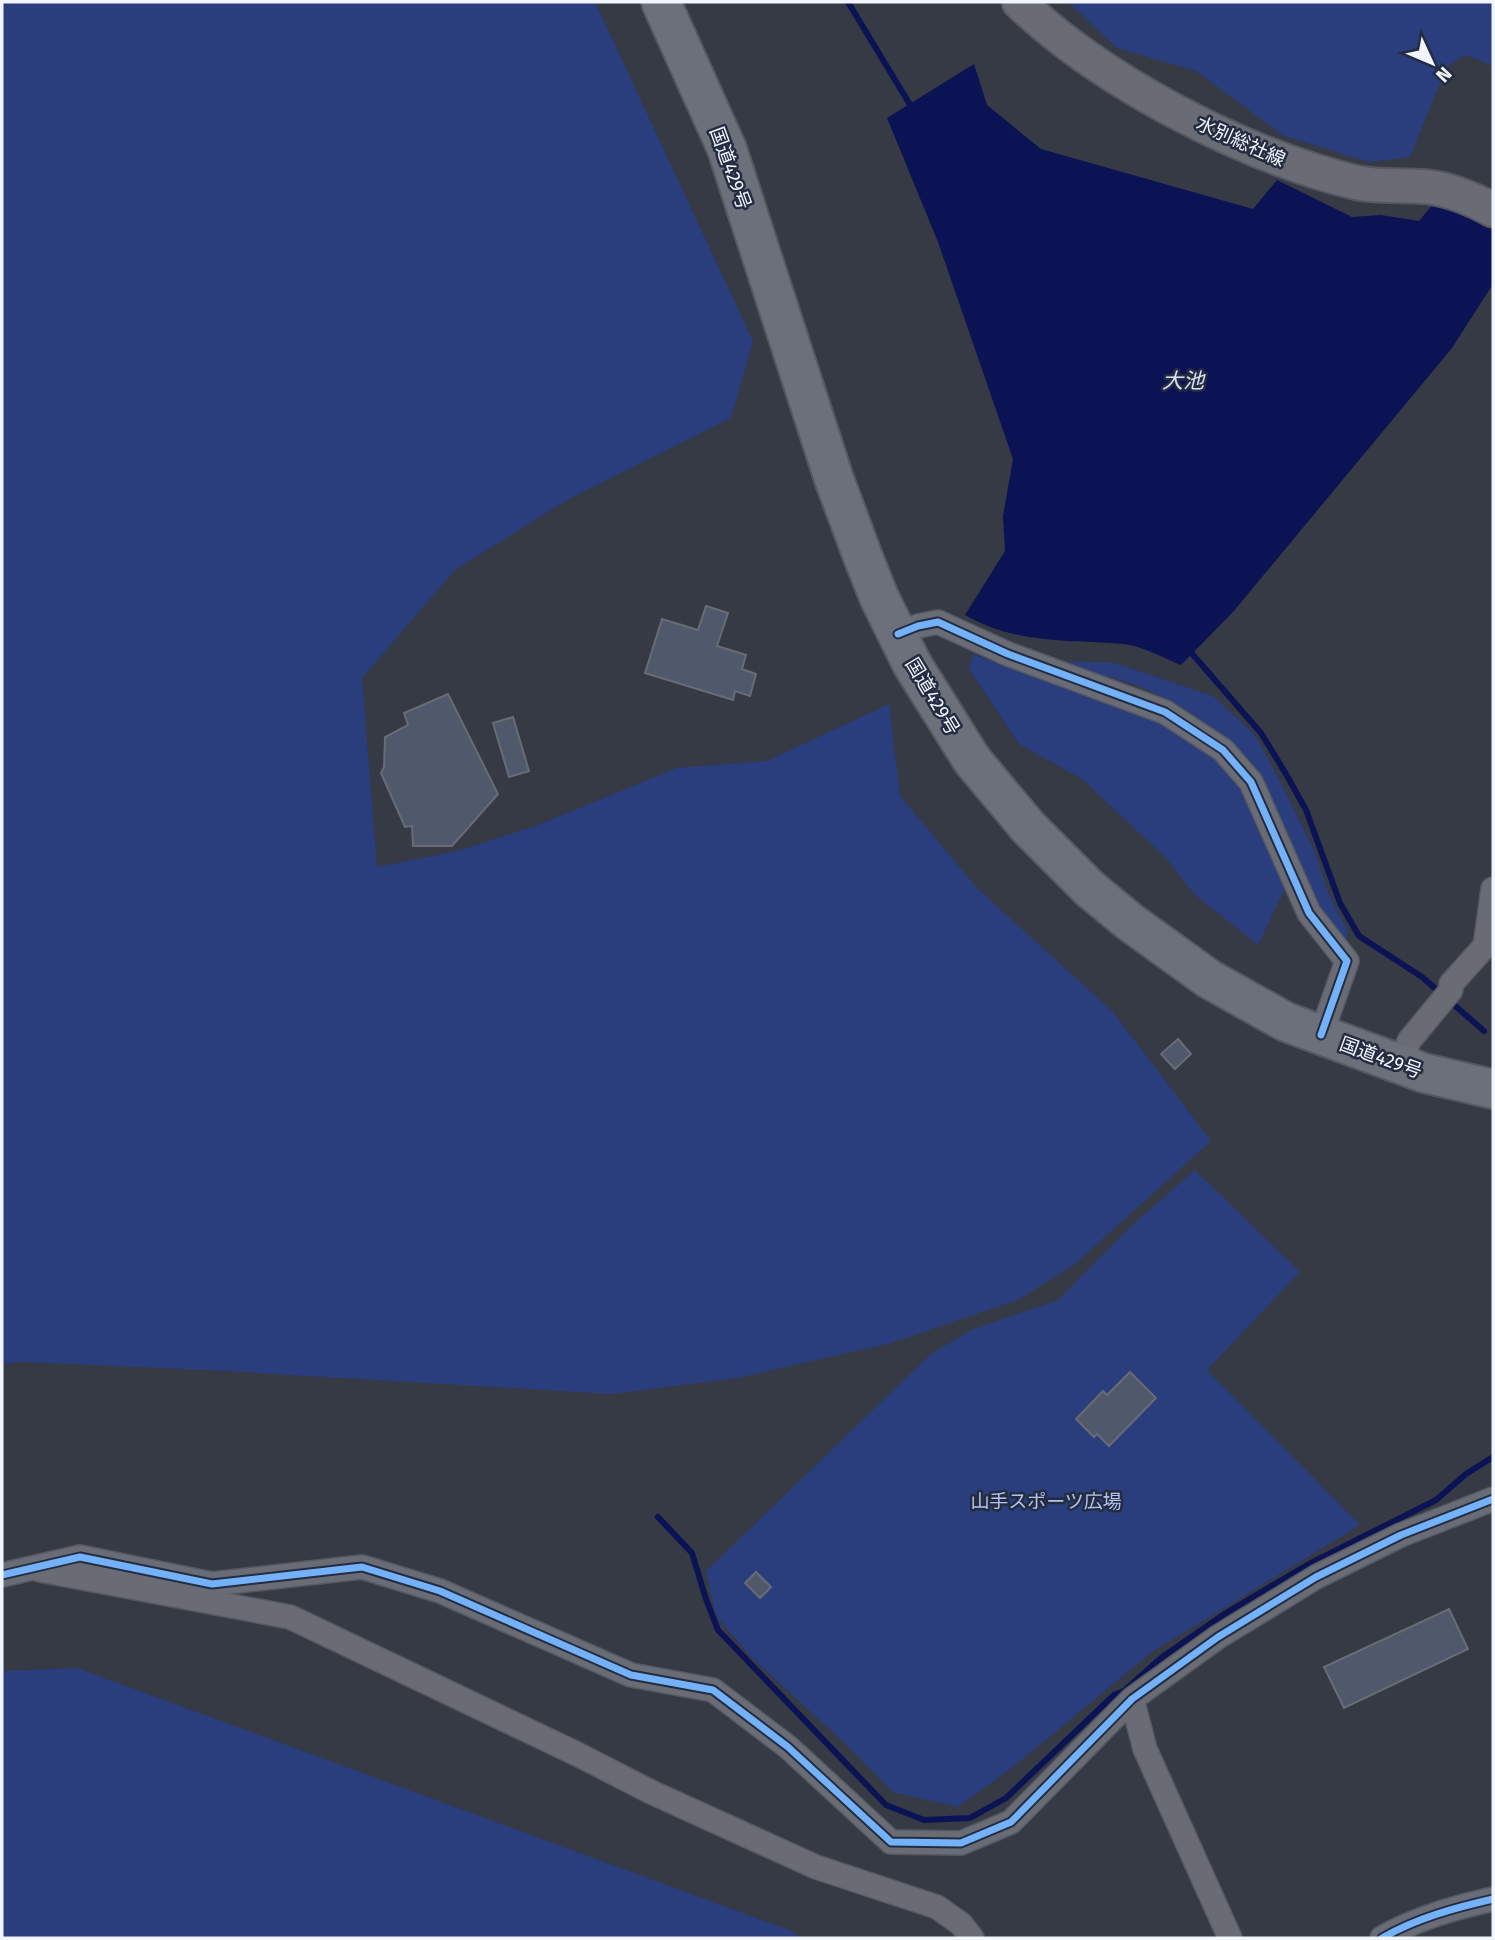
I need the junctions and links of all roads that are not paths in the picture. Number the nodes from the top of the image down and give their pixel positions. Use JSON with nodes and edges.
{"nodes":[{"id":1,"x":661,"y":2,"type":"edge"},
{"id":2,"x":686,"y":2,"type":"edge"},
{"id":3,"x":1018,"y":2,"type":"edge"},
{"id":4,"x":1493,"y":210,"type":"edge"},
{"id":5,"x":908,"y":630,"type":"junction"},
{"id":6,"x":1493,"y":889,"type":"edge"},
{"id":7,"x":1325,"y":1023,"type":"junction"},
{"id":8,"x":1405,"y":1053,"type":"junction"},
{"id":9,"x":1493,"y":1064,"type":"edge"},
{"id":10,"x":1493,"y":1089,"type":"edge"},
{"id":11,"x":1493,"y":1499,"type":"edge"},
{"id":12,"x":33,"y":1568,"type":"junction"},
{"id":13,"x":2,"y":1575,"type":"edge"},
{"id":14,"x":1132,"y":1699,"type":"junction"},
{"id":15,"x":1493,"y":1899,"type":"edge"},
{"id":16,"x":972,"y":1938,"type":"edge"},
{"id":17,"x":1230,"y":1938,"type":"edge"},
{"id":18,"x":1382,"y":1938,"type":"edge"}],
"edges":[{"from":1,"to":5,"type":"highway","name":"国道429号"},
{"from":2,"to":5,"type":"highway","name":"国道429号"},
{"from":3,"to":4,"type":"main road","name":"水別総社線"},
{"from":5,"to":7,"type":"highway","name":"国道429号"},
{"from":5,"to":7,"type":"street"},
{"from":6,"to":8,"type":"street"},
{"from":7,"to":8,"type":"highway","name":"国道429号"},
{"from":8,"to":9,"type":"highway","name":"国道429号"},
{"from":8,"to":10,"type":"highway","name":"国道429号"},
{"from":11,"to":14,"type":"street"},
{"from":12,"to":13,"type":"street"},
{"from":12,"to":14,"type":"street"},
{"from":12,"to":16,"type":"street"},
{"from":14,"to":17,"type":"street"},
{"from":15,"to":18,"type":"street"}]}
